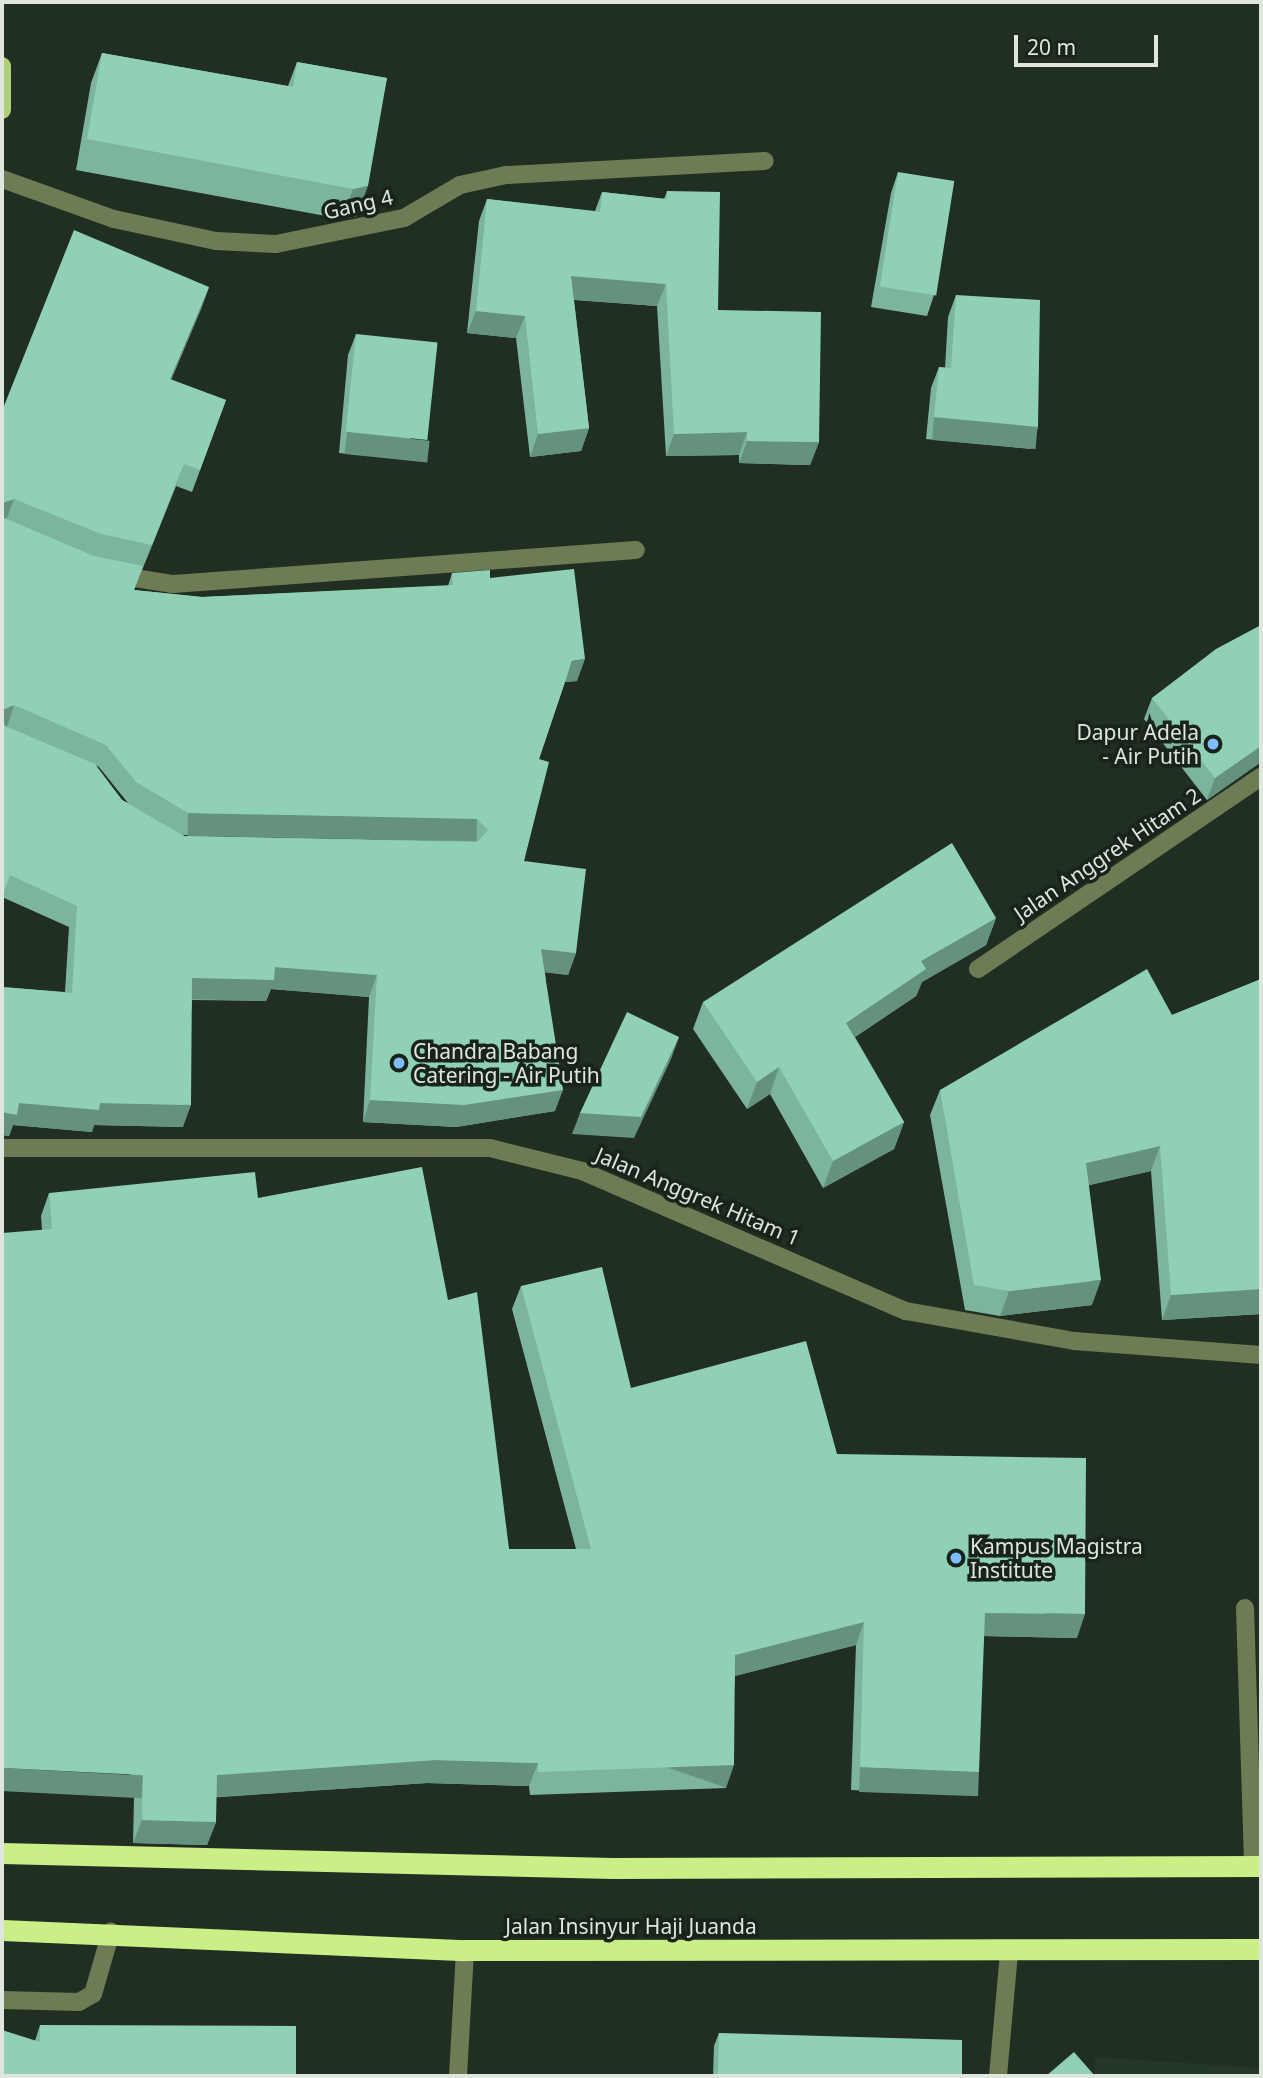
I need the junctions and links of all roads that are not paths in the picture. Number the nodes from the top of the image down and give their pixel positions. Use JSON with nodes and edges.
{"nodes":[{"id":1,"x":2,"y":66,"type":"edge"},
{"id":2,"x":2,"y":107,"type":"edge"},
{"id":3,"x":765,"y":161,"type":"dead end"},
{"id":4,"x":2,"y":179,"type":"edge"},
{"id":5,"x":636,"y":550,"type":"dead end"},
{"id":6,"x":90,"y":567,"type":"edge"},
{"id":7,"x":1261,"y":777,"type":"edge"},
{"id":8,"x":978,"y":969,"type":"dead end"},
{"id":9,"x":2,"y":1148,"type":"edge"},
{"id":10,"x":1261,"y":1355,"type":"edge"},
{"id":11,"x":1245,"y":1608,"type":"dead end"},
{"id":12,"x":2,"y":1853,"type":"edge"},
{"id":13,"x":1257,"y":1866,"type":"edge"},
{"id":14,"x":2,"y":1930,"type":"edge"},
{"id":15,"x":111,"y":1932,"type":"junction"},
{"id":16,"x":1261,"y":1949,"type":"edge"},
{"id":17,"x":464,"y":1950,"type":"junction"},
{"id":18,"x":1009,"y":1953,"type":"junction"},
{"id":19,"x":2,"y":2000,"type":"edge"},
{"id":20,"x":458,"y":2076,"type":"edge"},
{"id":21,"x":998,"y":2076,"type":"edge"}],
"edges":[{"from":1,"to":2,"type":"main road"},
{"from":3,"to":4,"type":"street","name":"Gang 4"},
{"from":5,"to":6,"type":"street"},
{"from":7,"to":8,"type":"street","name":"Jalan Anggrek Hitam 2"},
{"from":9,"to":10,"type":"street","name":"Jalan Anggrek Hitam 1"},
{"from":11,"to":13,"type":"street"},
{"from":12,"to":13,"type":"highway"},
{"from":14,"to":15,"type":"highway","name":"Jalan Insinyur Haji Juanda"},
{"from":15,"to":17,"type":"highway","name":"Jalan Insinyur Haji Juanda"},
{"from":15,"to":19,"type":"street"},
{"from":16,"to":18,"type":"highway","name":"Jalan Insinyur Haji Juanda"},
{"from":17,"to":18,"type":"highway","name":"Jalan Insinyur Haji Juanda"},
{"from":17,"to":20,"type":"street"},
{"from":18,"to":21,"type":"street"}]}
